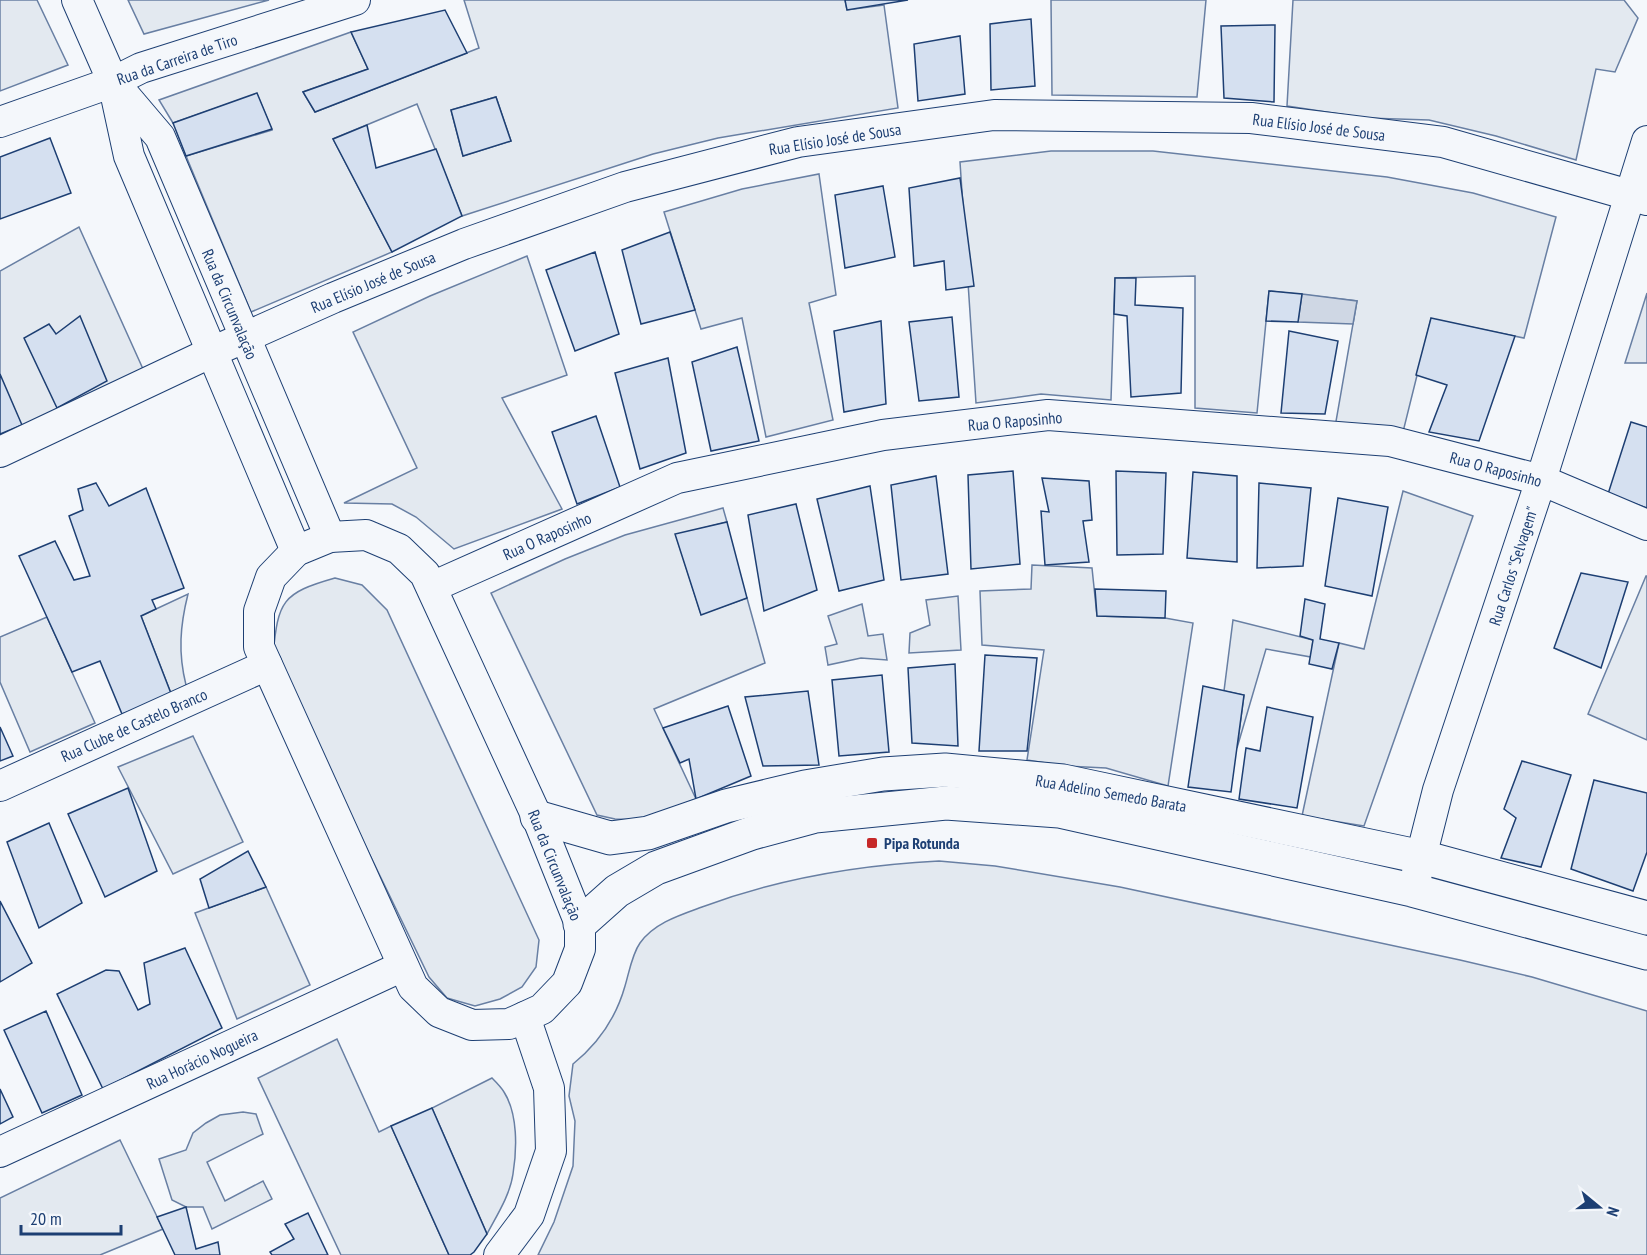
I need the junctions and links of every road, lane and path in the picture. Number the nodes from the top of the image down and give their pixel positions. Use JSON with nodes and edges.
{"nodes":[{"id":1,"x":77,"y":0,"type":"edge"},
{"id":2,"x":355,"y":0,"type":"edge"},
{"id":3,"x":113,"y":82,"type":"junction"},
{"id":4,"x":0,"y":122,"type":"edge"},
{"id":5,"x":1647,"y":141,"type":"edge"},
{"id":6,"x":1639,"y":197,"type":"edge"},
{"id":7,"x":245,"y":338,"type":"junction"},
{"id":8,"x":212,"y":352,"type":"junction"},
{"id":9,"x":0,"y":452,"type":"edge"},
{"id":10,"x":1541,"y":480,"type":"junction"},
{"id":11,"x":1647,"y":525,"type":"edge"},
{"id":12,"x":330,"y":537,"type":"junction"},
{"id":13,"x":296,"y":551,"type":"junction"},
{"id":14,"x":432,"y":587,"type":"junction"},
{"id":15,"x":267,"y":665,"type":"junction"},
{"id":16,"x":0,"y":786,"type":"edge"},
{"id":17,"x":537,"y":817,"type":"junction"},
{"id":18,"x":1422,"y":857,"type":"junction"},
{"id":19,"x":1412,"y":890,"type":"junction"},
{"id":20,"x":1647,"y":918,"type":"edge"},
{"id":21,"x":580,"y":924,"type":"junction"},
{"id":22,"x":1647,"y":953,"type":"edge"},
{"id":23,"x":404,"y":966,"type":"junction"},
{"id":24,"x":525,"y":1017,"type":"junction"},
{"id":25,"x":0,"y":1152,"type":"edge"},
{"id":26,"x":499,"y":1255,"type":"edge"}],
"edges":[{"from":1,"to":3,"type":"street","name":"Rua da Circunvalação"},
{"from":2,"to":3,"type":"street","name":"Rua da Carreira de Tiro"},
{"from":3,"to":4,"type":"street","name":"Rua da Carreira de Tiro"},
{"from":3,"to":7,"type":"street","name":"Rua da Circunvalação"},
{"from":3,"to":8,"type":"street","name":"Rua da Circunvalação"},
{"from":5,"to":6,"type":"street","name":"Rua Carlos \"Selvagem\""},
{"from":6,"to":7,"type":"street","name":"Rua Elísio José de Sousa"},
{"from":6,"to":10,"type":"street","name":"Rua Carlos \"Selvagem\""},
{"from":7,"to":8,"type":"street","name":"Rua Elísio José de Sousa"},
{"from":7,"to":12,"type":"street","name":"Rua da Circunvalação"},
{"from":8,"to":9,"type":"street","name":"Rua Elísio José de Sousa"},
{"from":8,"to":13,"type":"street","name":"Rua da Circunvalação"},
{"from":10,"to":11,"type":"street","name":"Rua O Raposinho"},
{"from":10,"to":14,"type":"street","name":"Rua O Raposinho"},
{"from":10,"to":18,"type":"street","name":"Rua Carlos \"Selvagem\""},
{"from":12,"to":13,"type":"street","name":"Rua da Circunvalação"},
{"from":12,"to":14,"type":"street","name":"Rua da Circunvalação"},
{"from":13,"to":15,"type":"street","name":"Rua da Circunvalação"},
{"from":14,"to":17,"type":"street","name":"Rua da Circunvalação"},
{"from":15,"to":16,"type":"street","name":"Rua Clube de Castelo Branco"},
{"from":15,"to":23,"type":"street","name":"Rua da Circunvalação"},
{"from":17,"to":18,"type":"main road","name":"Rua Adelino Semedo Barata"},
{"from":17,"to":21,"type":"street","name":"Rua da Circunvalação"},
{"from":18,"to":19,"type":"street","name":"Rua Carlos \"Selvagem\""},
{"from":18,"to":20,"type":"main road","name":"Rua Adelino Semedo Barata"},
{"from":19,"to":21,"type":"main road","name":"Rua Adelino Semedo Barata"},
{"from":19,"to":22,"type":"main road","name":"Rua Adelino Semedo Barata"},
{"from":21,"to":24,"type":"street","name":"Rua da Circunvalação"},
{"from":23,"to":24,"type":"street","name":"Rua da Circunvalação"},
{"from":23,"to":25,"type":"street","name":"Rua Horácio Nogueira"},
{"from":24,"to":26,"type":"street"}]}
